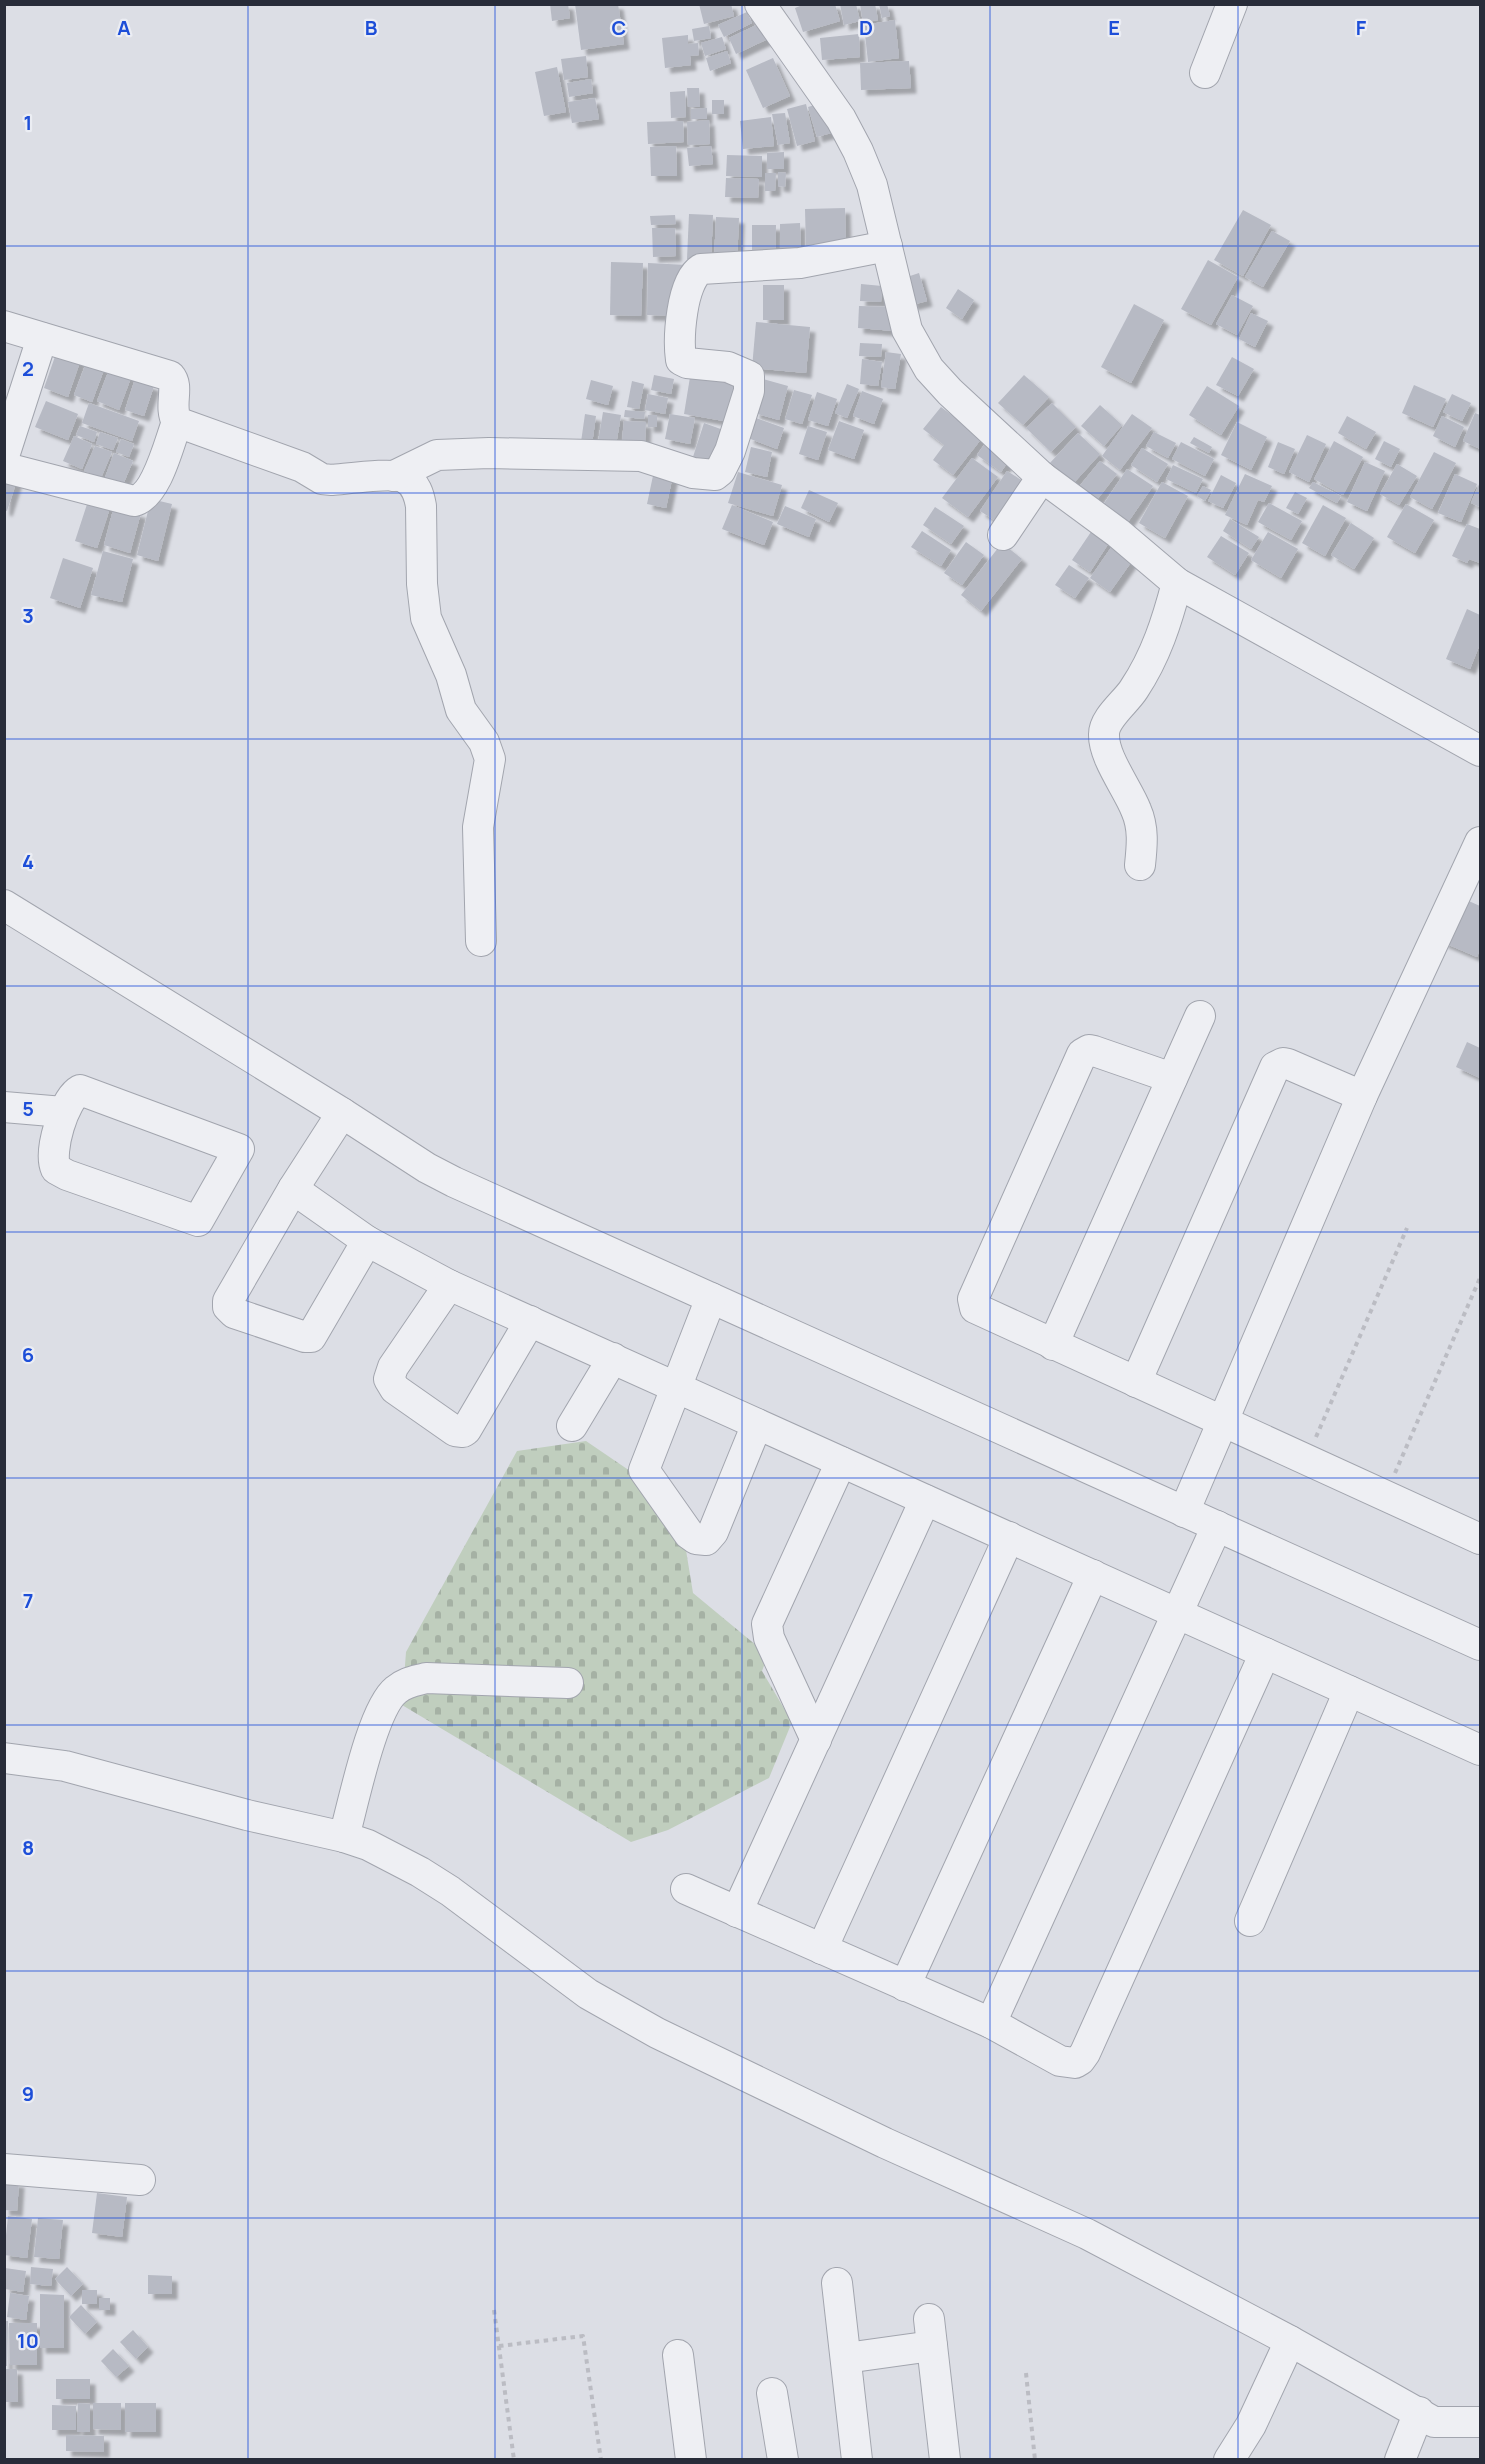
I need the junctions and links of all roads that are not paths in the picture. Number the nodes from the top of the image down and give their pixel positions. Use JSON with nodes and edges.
{"nodes":[{"id":1,"x":760,"y":4,"type":"edge"},
{"id":2,"x":1232,"y":4,"type":"edge"},
{"id":3,"x":1205,"y":73,"type":"dead end"},
{"id":4,"x":887,"y":246,"type":"junction"},
{"id":5,"x":4,"y":326,"type":"edge"},
{"id":6,"x":42,"y":338,"type":"junction"},
{"id":7,"x":177,"y":422,"type":"junction"},
{"id":8,"x":4,"y":456,"type":"edge"},
{"id":9,"x":4,"y":463,"type":"edge"},
{"id":10,"x":394,"y":476,"type":"junction"},
{"id":11,"x":1042,"y":477,"type":"junction"},
{"id":12,"x":1003,"y":535,"type":"dead end"},
{"id":13,"x":1177,"y":583,"type":"junction"},
{"id":14,"x":1480,"y":751,"type":"edge"},
{"id":15,"x":1480,"y":842,"type":"edge"},
{"id":16,"x":1140,"y":865,"type":"dead end"},
{"id":17,"x":4,"y":905,"type":"edge"},
{"id":18,"x":481,"y":941,"type":"dead end"},
{"id":19,"x":1200,"y":1016,"type":"dead end"},
{"id":20,"x":1172,"y":1078,"type":"junction"},
{"id":21,"x":1362,"y":1096,"type":"junction"},
{"id":22,"x":4,"y":1107,"type":"edge"},
{"id":23,"x":63,"y":1112,"type":"junction"},
{"id":24,"x":342,"y":1113,"type":"junction"},
{"id":25,"x":293,"y":1189,"type":"junction"},
{"id":26,"x":368,"y":1241,"type":"junction"},
{"id":27,"x":449,"y":1285,"type":"junction"},
{"id":28,"x":711,"y":1298,"type":"junction"},
{"id":29,"x":530,"y":1322,"type":"junction"},
{"id":30,"x":1053,"y":1345,"type":"junction"},
{"id":31,"x":612,"y":1358,"type":"junction"},
{"id":32,"x":1136,"y":1382,"type":"junction"},
{"id":33,"x":676,"y":1387,"type":"junction"},
{"id":34,"x":1223,"y":1422,"type":"junction"},
{"id":35,"x":757,"y":1424,"type":"junction"},
{"id":36,"x":572,"y":1426,"type":"dead end"},
{"id":37,"x":841,"y":1462,"type":"junction"},
{"id":38,"x":925,"y":1500,"type":"junction"},
{"id":39,"x":1184,"y":1512,"type":"junction"},
{"id":40,"x":1217,"y":1526,"type":"junction"},
{"id":41,"x":1009,"y":1538,"type":"junction"},
{"id":42,"x":1480,"y":1539,"type":"edge"},
{"id":43,"x":1093,"y":1575,"type":"junction"},
{"id":44,"x":1177,"y":1613,"type":"junction"},
{"id":45,"x":1480,"y":1645,"type":"edge"},
{"id":46,"x":1266,"y":1653,"type":"junction"},
{"id":47,"x":568,"y":1683,"type":"dead end"},
{"id":48,"x":1349,"y":1691,"type":"junction"},
{"id":49,"x":816,"y":1740,"type":"junction"},
{"id":50,"x":1480,"y":1750,"type":"edge"},
{"id":51,"x":4,"y":1758,"type":"edge"},
{"id":52,"x":344,"y":1837,"type":"junction"},
{"id":53,"x":686,"y":1889,"type":"dead end"},
{"id":54,"x":737,"y":1912,"type":"junction"},
{"id":55,"x":1250,"y":1921,"type":"dead end"},
{"id":56,"x":822,"y":1949,"type":"junction"},
{"id":57,"x":905,"y":1986,"type":"junction"},
{"id":58,"x":991,"y":2023,"type":"junction"},
{"id":59,"x":4,"y":2169,"type":"edge"},
{"id":60,"x":140,"y":2180,"type":"dead end"},
{"id":61,"x":837,"y":2283,"type":"dead end"},
{"id":62,"x":1290,"y":2341,"type":"junction"},
{"id":63,"x":678,"y":2355,"type":"dead end"},
{"id":64,"x":846,"y":2358,"type":"junction"},
{"id":65,"x":772,"y":2393,"type":"dead end"},
{"id":66,"x":1419,"y":2412,"type":"junction"},
{"id":67,"x":1480,"y":2422,"type":"edge"},
{"id":68,"x":692,"y":2460,"type":"edge"},
{"id":69,"x":783,"y":2460,"type":"edge"},
{"id":70,"x":857,"y":2460,"type":"edge"},
{"id":71,"x":945,"y":2460,"type":"edge"},
{"id":72,"x":1229,"y":2460,"type":"edge"},
{"id":73,"x":1400,"y":2460,"type":"edge"}],
"edges":[{"from":1,"to":4,"type":"street"},
{"from":2,"to":3,"type":"street"},
{"from":4,"to":10,"type":"street"},
{"from":4,"to":11,"type":"street"},
{"from":5,"to":6,"type":"street"},
{"from":6,"to":7,"type":"street"},
{"from":6,"to":8,"type":"street"},
{"from":7,"to":9,"type":"street"},
{"from":7,"to":10,"type":"street"},
{"from":10,"to":18,"type":"street"},
{"from":11,"to":12,"type":"street"},
{"from":11,"to":13,"type":"street"},
{"from":13,"to":14,"type":"street"},
{"from":13,"to":16,"type":"street"},
{"from":15,"to":21,"type":"street"},
{"from":17,"to":24,"type":"street"},
{"from":19,"to":20,"type":"street"},
{"from":20,"to":30,"type":"street"},
{"from":20,"to":30,"type":"street"},
{"from":21,"to":32,"type":"street"},
{"from":21,"to":34,"type":"street"},
{"from":22,"to":23,"type":"street"},
{"from":23,"to":23,"type":"street"},
{"from":24,"to":25,"type":"street"},
{"from":24,"to":28,"type":"street"},
{"from":25,"to":26,"type":"street"},
{"from":25,"to":26,"type":"street"},
{"from":26,"to":27,"type":"street"},
{"from":27,"to":29,"type":"street"},
{"from":27,"to":29,"type":"street"},
{"from":28,"to":33,"type":"street"},
{"from":28,"to":39,"type":"street"},
{"from":29,"to":31,"type":"street"},
{"from":30,"to":32,"type":"street"},
{"from":31,"to":33,"type":"street"},
{"from":31,"to":36,"type":"street"},
{"from":32,"to":34,"type":"street"},
{"from":33,"to":35,"type":"street"},
{"from":33,"to":35,"type":"street"},
{"from":34,"to":39,"type":"street"},
{"from":34,"to":42,"type":"street"},
{"from":35,"to":37,"type":"street"},
{"from":37,"to":38,"type":"street"},
{"from":37,"to":49,"type":"street"},
{"from":38,"to":41,"type":"street"},
{"from":38,"to":49,"type":"street"},
{"from":39,"to":40,"type":"street"},
{"from":40,"to":44,"type":"street"},
{"from":40,"to":45,"type":"street"},
{"from":41,"to":43,"type":"street"},
{"from":41,"to":56,"type":"street"},
{"from":43,"to":44,"type":"street"},
{"from":43,"to":57,"type":"street"},
{"from":44,"to":46,"type":"street"},
{"from":44,"to":58,"type":"street"},
{"from":46,"to":48,"type":"street"},
{"from":46,"to":58,"type":"street"},
{"from":47,"to":52,"type":"street"},
{"from":48,"to":50,"type":"street"},
{"from":48,"to":55,"type":"street"},
{"from":49,"to":54,"type":"street"},
{"from":51,"to":52,"type":"street"},
{"from":52,"to":62,"type":"street"},
{"from":53,"to":54,"type":"street"},
{"from":54,"to":56,"type":"street"},
{"from":56,"to":57,"type":"street"},
{"from":57,"to":58,"type":"street"},
{"from":59,"to":60,"type":"street"},
{"from":61,"to":64,"type":"street"},
{"from":62,"to":66,"type":"street"},
{"from":62,"to":72,"type":"street"},
{"from":63,"to":68,"type":"street"},
{"from":64,"to":70,"type":"street"},
{"from":64,"to":71,"type":"street"},
{"from":65,"to":69,"type":"street"},
{"from":66,"to":67,"type":"street"},
{"from":66,"to":73,"type":"street"}]}
